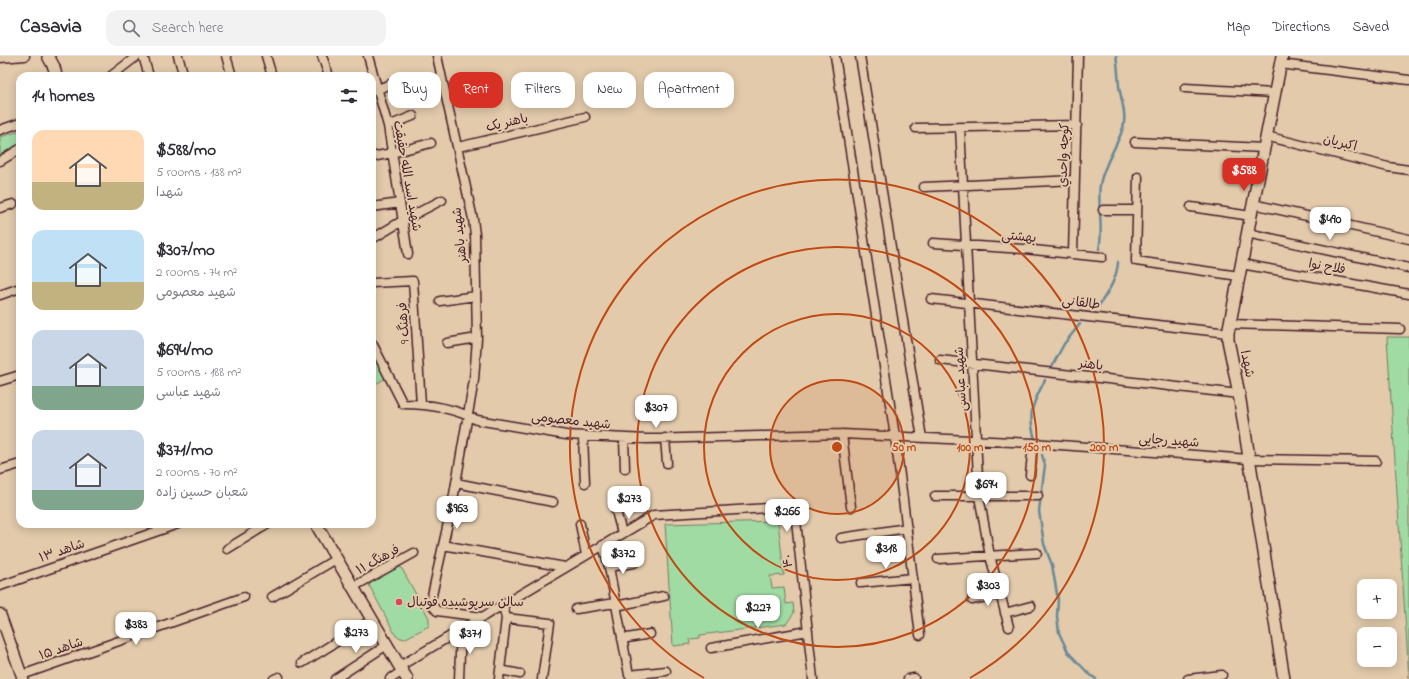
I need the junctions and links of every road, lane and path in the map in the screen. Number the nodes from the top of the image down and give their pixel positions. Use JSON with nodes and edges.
{"nodes":[{"id":1,"x":25,"y":56,"type":"edge"},
{"id":2,"x":48,"y":56,"type":"edge"},
{"id":3,"x":137,"y":56,"type":"edge"},
{"id":4,"x":143,"y":56,"type":"edge"},
{"id":5,"x":178,"y":56,"type":"edge"},
{"id":6,"x":226,"y":56,"type":"edge"},
{"id":7,"x":266,"y":56,"type":"edge"},
{"id":8,"x":322,"y":56,"type":"edge"},
{"id":9,"x":368,"y":56,"type":"edge"},
{"id":10,"x":437,"y":56,"type":"edge"},
{"id":11,"x":835,"y":56,"type":"edge"},
{"id":12,"x":860,"y":56,"type":"edge"},
{"id":13,"x":1078,"y":56,"type":"edge"},
{"id":14,"x":0,"y":58,"type":"edge"},
{"id":15,"x":1281,"y":60,"type":"edge"},
{"id":16,"x":55,"y":71,"type":"edge"},
{"id":17,"x":116,"y":72,"type":"edge"},
{"id":18,"x":148,"y":72,"type":"edge"},
{"id":19,"x":183,"y":72,"type":"edge"},
{"id":20,"x":231,"y":72,"type":"edge"},
{"id":21,"x":271,"y":72,"type":"edge"},
{"id":22,"x":328,"y":72,"type":"edge"},
{"id":23,"x":371,"y":72,"type":"edge"},
{"id":24,"x":1409,"y":80,"type":"edge"},
{"id":25,"x":388,"y":85,"type":"edge"},
{"id":26,"x":1185,"y":88,"type":"dead end"},
{"id":27,"x":376,"y":90,"type":"edge"},
{"id":28,"x":376,"y":93,"type":"edge"},
{"id":29,"x":1274,"y":93,"type":"junction"},
{"id":30,"x":413,"y":116,"type":"dead end"},
{"id":31,"x":585,"y":117,"type":"dead end"},
{"id":32,"x":16,"y":124,"type":"edge"},
{"id":33,"x":1077,"y":125,"type":"junction"},
{"id":34,"x":388,"y":126,"type":"junction"},
{"id":35,"x":960,"y":127,"type":"junction"},
{"id":36,"x":916,"y":128,"type":"dead end"},
{"id":37,"x":0,"y":130,"type":"edge"},
{"id":38,"x":1266,"y":136,"type":"junction"},
{"id":39,"x":1135,"y":142,"type":"dead end"},
{"id":40,"x":431,"y":143,"type":"dead end"},
{"id":41,"x":458,"y":147,"type":"junction"},
{"id":42,"x":1264,"y":148,"type":"junction"},
{"id":43,"x":16,"y":151,"type":"edge"},
{"id":44,"x":392,"y":153,"type":"junction"},
{"id":45,"x":376,"y":155,"type":"edge"},
{"id":46,"x":0,"y":161,"type":"edge"},
{"id":47,"x":1409,"y":170,"type":"edge"},
{"id":48,"x":1138,"y":177,"type":"dead end"},
{"id":49,"x":1075,"y":180,"type":"junction"},
{"id":50,"x":963,"y":185,"type":"junction"},
{"id":51,"x":924,"y":187,"type":"dead end"},
{"id":52,"x":442,"y":200,"type":"dead end"},
{"id":53,"x":400,"y":203,"type":"junction"},
{"id":54,"x":13,"y":204,"type":"dead end"},
{"id":55,"x":1253,"y":204,"type":"junction"},
{"id":56,"x":376,"y":206,"type":"edge"},
{"id":57,"x":1191,"y":207,"type":"dead end"},
{"id":58,"x":0,"y":208,"type":"edge"},
{"id":59,"x":1103,"y":210,"type":"dead end"},
{"id":60,"x":1137,"y":210,"type":"junction"},
{"id":61,"x":1251,"y":216,"type":"junction"},
{"id":62,"x":402,"y":221,"type":"junction"},
{"id":63,"x":1247,"y":234,"type":"junction"},
{"id":64,"x":376,"y":237,"type":"edge"},
{"id":65,"x":1409,"y":239,"type":"edge"},
{"id":66,"x":933,"y":243,"type":"dead end"},
{"id":67,"x":966,"y":245,"type":"junction"},
{"id":68,"x":408,"y":254,"type":"dead end"},
{"id":69,"x":1073,"y":254,"type":"junction"},
{"id":70,"x":1102,"y":257,"type":"dead end"},
{"id":71,"x":1241,"y":264,"type":"junction"},
{"id":72,"x":1409,"y":268,"type":"edge"},
{"id":73,"x":1239,"y":276,"type":"junction"},
{"id":74,"x":376,"y":283,"type":"edge"},
{"id":75,"x":16,"y":289,"type":"edge"},
{"id":76,"x":1409,"y":294,"type":"edge"},
{"id":77,"x":0,"y":295,"type":"edge"},
{"id":78,"x":476,"y":296,"type":"junction"},
{"id":79,"x":931,"y":299,"type":"dead end"},
{"id":80,"x":440,"y":301,"type":"dead end"},
{"id":81,"x":969,"y":303,"type":"junction"},
{"id":82,"x":1229,"y":328,"type":"junction"},
{"id":83,"x":1400,"y":329,"type":"dead end"},
{"id":84,"x":477,"y":338,"type":"junction"},
{"id":85,"x":447,"y":343,"type":"dead end"},
{"id":86,"x":376,"y":351,"type":"edge"},
{"id":87,"x":940,"y":360,"type":"dead end"},
{"id":88,"x":972,"y":363,"type":"junction"},
{"id":89,"x":16,"y":376,"type":"edge"},
{"id":90,"x":0,"y":382,"type":"edge"},
{"id":91,"x":1239,"y":394,"type":"junction"},
{"id":92,"x":421,"y":404,"type":"junction"},
{"id":93,"x":468,"y":415,"type":"junction"},
{"id":94,"x":842,"y":434,"type":"junction"},
{"id":95,"x":584,"y":436,"type":"junction"},
{"id":96,"x":895,"y":436,"type":"junction"},
{"id":97,"x":624,"y":438,"type":"junction"},
{"id":98,"x":665,"y":438,"type":"junction"},
{"id":99,"x":922,"y":438,"type":"junction"},
{"id":100,"x":976,"y":441,"type":"junction"},
{"id":101,"x":1034,"y":443,"type":"junction"},
{"id":102,"x":1250,"y":459,"type":"junction"},
{"id":103,"x":1376,"y":461,"type":"dead end"},
{"id":104,"x":667,"y":463,"type":"dead end"},
{"id":105,"x":16,"y":465,"type":"edge"},
{"id":106,"x":625,"y":469,"type":"dead end"},
{"id":107,"x":0,"y":470,"type":"edge"},
{"id":108,"x":1030,"y":475,"type":"dead end"},
{"id":109,"x":456,"y":483,"type":"junction"},
{"id":110,"x":585,"y":483,"type":"dead end"},
{"id":111,"x":935,"y":496,"type":"dead end"},
{"id":112,"x":979,"y":496,"type":"junction"},
{"id":113,"x":1038,"y":496,"type":"dead end"},
{"id":114,"x":554,"y":502,"type":"dead end"},
{"id":115,"x":851,"y":507,"type":"dead end"},
{"id":116,"x":616,"y":511,"type":"dead end"},
{"id":117,"x":580,"y":524,"type":"dead end"},
{"id":118,"x":167,"y":528,"type":"edge"},
{"id":119,"x":261,"y":528,"type":"edge"},
{"id":120,"x":318,"y":528,"type":"edge"},
{"id":121,"x":907,"y":528,"type":"junction"},
{"id":122,"x":622,"y":534,"type":"junction"},
{"id":123,"x":841,"y":538,"type":"dead end"},
{"id":124,"x":443,"y":545,"type":"junction"},
{"id":125,"x":603,"y":545,"type":"junction"},
{"id":126,"x":226,"y":549,"type":"dead end"},
{"id":127,"x":1037,"y":552,"type":"dead end"},
{"id":128,"x":414,"y":553,"type":"dead end"},
{"id":129,"x":586,"y":555,"type":"junction"},
{"id":130,"x":990,"y":556,"type":"junction"},
{"id":131,"x":336,"y":559,"type":"junction"},
{"id":132,"x":938,"y":560,"type":"dead end"},
{"id":133,"x":634,"y":563,"type":"dead end"},
{"id":134,"x":609,"y":567,"type":"junction"},
{"id":135,"x":565,"y":568,"type":"junction"},
{"id":136,"x":913,"y":578,"type":"junction"},
{"id":137,"x":861,"y":583,"type":"dead end"},
{"id":138,"x":0,"y":586,"type":"edge"},
{"id":139,"x":353,"y":588,"type":"junction"},
{"id":140,"x":1000,"y":594,"type":"junction"},
{"id":141,"x":664,"y":596,"type":"dead end"},
{"id":142,"x":244,"y":597,"type":"dead end"},
{"id":143,"x":272,"y":597,"type":"dead end"},
{"id":144,"x":972,"y":600,"type":"dead end"},
{"id":145,"x":616,"y":604,"type":"junction"},
{"id":146,"x":503,"y":605,"type":"junction"},
{"id":147,"x":1031,"y":606,"type":"dead end"},
{"id":148,"x":576,"y":609,"type":"dead end"},
{"id":149,"x":1005,"y":613,"type":"junction"},
{"id":150,"x":0,"y":614,"type":"edge"},
{"id":151,"x":482,"y":617,"type":"junction"},
{"id":152,"x":506,"y":618,"type":"junction"},
{"id":153,"x":372,"y":620,"type":"junction"},
{"id":154,"x":1009,"y":627,"type":"dead end"},
{"id":155,"x":461,"y":630,"type":"junction"},
{"id":156,"x":808,"y":631,"type":"junction"},
{"id":157,"x":650,"y":634,"type":"dead end"},
{"id":158,"x":920,"y":635,"type":"dead end"},
{"id":159,"x":622,"y":639,"type":"junction"},
{"id":160,"x":387,"y":645,"type":"junction"},
{"id":161,"x":711,"y":648,"type":"dead end"},
{"id":162,"x":302,"y":663,"type":"dead end"},
{"id":163,"x":500,"y":670,"type":"junction"},
{"id":164,"x":666,"y":671,"type":"dead end"},
{"id":165,"x":403,"y":672,"type":"edge"},
{"id":166,"x":520,"y":674,"type":"dead end"},
{"id":167,"x":1222,"y":675,"type":"dead end"},
{"id":168,"x":22,"y":677,"type":"edge"},
{"id":169,"x":1201,"y":678,"type":"edge"},
{"id":170,"x":335,"y":679,"type":"edge"},
{"id":171,"x":390,"y":679,"type":"edge"},
{"id":172,"x":459,"y":679,"type":"edge"},
{"id":173,"x":499,"y":679,"type":"edge"},
{"id":174,"x":542,"y":679,"type":"edge"},
{"id":175,"x":813,"y":679,"type":"edge"},
{"id":176,"x":1188,"y":679,"type":"edge"},
{"id":177,"x":1284,"y":679,"type":"edge"}],
"edges":[{"from":1,"to":14,"type":"street"},
{"from":2,"to":16,"type":"main road"},
{"from":3,"to":17,"type":"street"},
{"from":4,"to":18,"type":"street"},
{"from":5,"to":19,"type":"street"},
{"from":6,"to":20,"type":"street"},
{"from":7,"to":21,"type":"street"},
{"from":8,"to":22,"type":"street"},
{"from":9,"to":23,"type":"street","name":"شهید اسد الله حقیقت"},
{"from":10,"to":41,"type":"street","name":"شهید باهنر"},
{"from":11,"to":96,"type":"street"},
{"from":12,"to":99,"type":"street"},
{"from":13,"to":33,"type":"street","name":"كوچه واحدي"},
{"from":15,"to":24,"type":"street"},
{"from":15,"to":29,"type":"main road","name":"شهدا"},
{"from":25,"to":27,"type":"street"},
{"from":26,"to":29,"type":"street"},
{"from":28,"to":34,"type":"street","name":"شهید اسد الله حقیقت"},
{"from":29,"to":38,"type":"main road","name":"شهدا"},
{"from":30,"to":34,"type":"street"},
{"from":31,"to":41,"type":"street","name":"باهنر یک"},
{"from":32,"to":37,"type":"street"},
{"from":33,"to":35,"type":"street"},
{"from":33,"to":49,"type":"street","name":"كوچه واحدي"},
{"from":34,"to":44,"type":"street","name":"شهید اسد الله حقیقت"},
{"from":35,"to":36,"type":"street"},
{"from":35,"to":50,"type":"street","name":"شهید عباسی"},
{"from":38,"to":42,"type":"main road","name":"شهدا"},
{"from":38,"to":47,"type":"street","name":"اکبریان"},
{"from":39,"to":42,"type":"street"},
{"from":40,"to":44,"type":"street"},
{"from":41,"to":78,"type":"street","name":"شهید باهنر"},
{"from":42,"to":55,"type":"main road","name":"شهدا"},
{"from":43,"to":46,"type":"street"},
{"from":44,"to":45,"type":"street"},
{"from":44,"to":53,"type":"street","name":"شهید اسد الله حقیقت"},
{"from":48,"to":60,"type":"street"},
{"from":49,"to":50,"type":"street"},
{"from":49,"to":69,"type":"street","name":"كوچه واحدي"},
{"from":50,"to":51,"type":"street"},
{"from":50,"to":67,"type":"street","name":"شهید عباسی"},
{"from":52,"to":62,"type":"street"},
{"from":53,"to":56,"type":"street"},
{"from":53,"to":62,"type":"street","name":"شهید اسد الله حقیقت"},
{"from":54,"to":58,"type":"street"},
{"from":55,"to":61,"type":"main road","name":"شهدا"},
{"from":55,"to":65,"type":"street"},
{"from":57,"to":61,"type":"street"},
{"from":59,"to":60,"type":"street"},
{"from":60,"to":73,"type":"street"},
{"from":61,"to":63,"type":"main road","name":"شهدا"},
{"from":62,"to":64,"type":"street"},
{"from":62,"to":68,"type":"street","name":"شهید اسد الله حقیقت"},
{"from":63,"to":71,"type":"main road","name":"شهدا"},
{"from":63,"to":72,"type":"street"},
{"from":66,"to":67,"type":"street","name":"بهشتی"},
{"from":67,"to":69,"type":"street","name":"بهشتی"},
{"from":67,"to":81,"type":"street","name":"شهید عباسی"},
{"from":69,"to":70,"type":"street","name":"بهشتی"},
{"from":71,"to":73,"type":"main road","name":"شهدا"},
{"from":71,"to":76,"type":"street","name":"فلاح نوا"},
{"from":73,"to":82,"type":"main road","name":"شهدا"},
{"from":74,"to":92,"type":"street","name":"فرهنگ 9"},
{"from":75,"to":77,"type":"street"},
{"from":78,"to":80,"type":"street"},
{"from":78,"to":84,"type":"street","name":"شهید باهنر"},
{"from":79,"to":81,"type":"street","name":"طالقانی"},
{"from":81,"to":82,"type":"street","name":"طالقانی"},
{"from":81,"to":88,"type":"street","name":"شهید عباسی"},
{"from":82,"to":83,"type":"street","name":"طالقانی"},
{"from":82,"to":91,"type":"main road","name":"شهدا"},
{"from":84,"to":85,"type":"street"},
{"from":84,"to":93,"type":"street","name":"شهید باهنر"},
{"from":86,"to":92,"type":"street","name":"شهید معصومی"},
{"from":87,"to":88,"type":"street","name":"باهنر"},
{"from":88,"to":91,"type":"street","name":"باهنر"},
{"from":88,"to":100,"type":"street","name":"شهید عباسی"},
{"from":89,"to":90,"type":"street"},
{"from":91,"to":102,"type":"main road","name":"شهدا"},
{"from":92,"to":93,"type":"street","name":"شهید معصومی"},
{"from":93,"to":95,"type":"street","name":"شهید معصومی"},
{"from":93,"to":109,"type":"street","name":"شهید باهنر"},
{"from":94,"to":96,"type":"street","name":"شهید رجایی"},
{"from":94,"to":98,"type":"street","name":"شهید معصومی"},
{"from":94,"to":115,"type":"street"},
{"from":95,"to":97,"type":"street","name":"شهید معصومی"},
{"from":95,"to":110,"type":"street"},
{"from":96,"to":99,"type":"street","name":"شهید رجایی"},
{"from":96,"to":121,"type":"street"},
{"from":97,"to":98,"type":"street","name":"شهید معصومی"},
{"from":97,"to":106,"type":"street"},
{"from":98,"to":104,"type":"street"},
{"from":99,"to":100,"type":"street","name":"شهید رجایی"},
{"from":100,"to":101,"type":"street","name":"شهید رجایی"},
{"from":100,"to":112,"type":"street","name":"شهید عباسی"},
{"from":101,"to":102,"type":"street","name":"شهید رجایی"},
{"from":101,"to":108,"type":"street"},
{"from":102,"to":103,"type":"street","name":"شهید رجایی"},
{"from":102,"to":177,"type":"main road","name":"شهدا"},
{"from":105,"to":107,"type":"street"},
{"from":109,"to":114,"type":"street"},
{"from":109,"to":124,"type":"street","name":"شهید باهنر"},
{"from":111,"to":112,"type":"street"},
{"from":112,"to":113,"type":"street"},
{"from":112,"to":130,"type":"street","name":"شهید عباسی"},
{"from":116,"to":122,"type":"street"},
{"from":117,"to":129,"type":"street"},
{"from":118,"to":138,"type":"street","name":"شاهد ۱۳"},
{"from":119,"to":126,"type":"street"},
{"from":120,"to":131,"type":"main road"},
{"from":121,"to":123,"type":"street"},
{"from":121,"to":136,"type":"street"},
{"from":122,"to":125,"type":"street"},
{"from":122,"to":156,"type":"street","name":"۴۰"},
{"from":124,"to":135,"type":"street"},
{"from":124,"to":151,"type":"street","name":"شهید باهنر"},
{"from":125,"to":129,"type":"street"},
{"from":125,"to":134,"type":"street"},
{"from":127,"to":130,"type":"street"},
{"from":128,"to":139,"type":"street","name":"فرهنگ ۱۱"},
{"from":129,"to":135,"type":"street"},
{"from":130,"to":132,"type":"street"},
{"from":130,"to":140,"type":"street","name":"شهید عباسی"},
{"from":131,"to":139,"type":"main road"},
{"from":131,"to":143,"type":"street"},
{"from":133,"to":134,"type":"street"},
{"from":134,"to":145,"type":"street"},
{"from":135,"to":146,"type":"street"},
{"from":136,"to":137,"type":"street"},
{"from":136,"to":158,"type":"street"},
{"from":139,"to":153,"type":"main road"},
{"from":140,"to":144,"type":"street"},
{"from":140,"to":149,"type":"street","name":"شهید عباسی"},
{"from":141,"to":145,"type":"street"},
{"from":142,"to":168,"type":"street","name":"شاهد ۱۵"},
{"from":145,"to":148,"type":"street"},
{"from":145,"to":159,"type":"street"},
{"from":146,"to":151,"type":"street"},
{"from":146,"to":152,"type":"street"},
{"from":147,"to":149,"type":"street"},
{"from":149,"to":154,"type":"street","name":"شهید عباسی"},
{"from":150,"to":168,"type":"street"},
{"from":151,"to":155,"type":"street"},
{"from":152,"to":163,"type":"street"},
{"from":152,"to":174,"type":"street"},
{"from":153,"to":160,"type":"main road"},
{"from":153,"to":162,"type":"street"},
{"from":155,"to":165,"type":"street"},
{"from":155,"to":172,"type":"street"},
{"from":156,"to":161,"type":"street"},
{"from":156,"to":175,"type":"street","name":"۴۰"},
{"from":157,"to":159,"type":"street"},
{"from":159,"to":164,"type":"street"},
{"from":160,"to":165,"type":"main road"},
{"from":160,"to":170,"type":"street"},
{"from":163,"to":166,"type":"street"},
{"from":163,"to":173,"type":"street"},
{"from":165,"to":171,"type":"street"},
{"from":167,"to":169,"type":"street"},
{"from":169,"to":176,"type":"street"}]}
